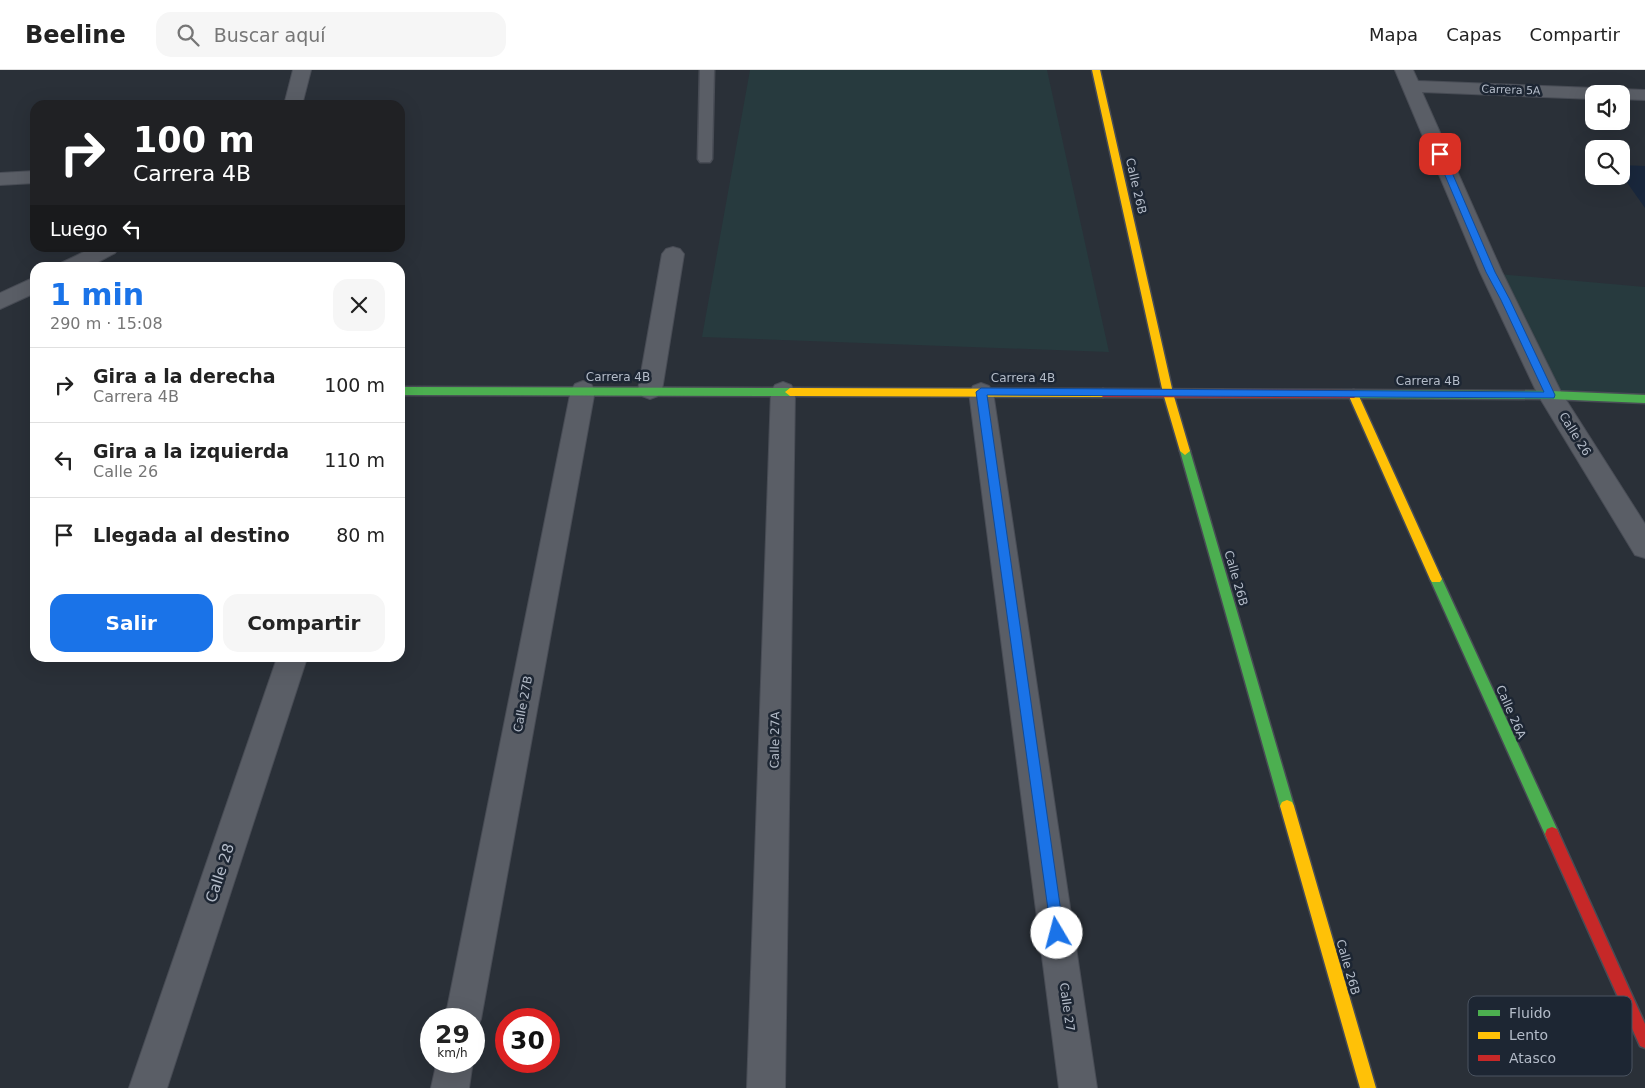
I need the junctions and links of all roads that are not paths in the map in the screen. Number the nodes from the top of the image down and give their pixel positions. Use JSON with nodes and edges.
{"nodes":[{"id":1,"x":302,"y":70,"type":"edge"},
{"id":2,"x":707,"y":70,"type":"edge"},
{"id":3,"x":1096,"y":70,"type":"edge"},
{"id":4,"x":1407,"y":78,"type":"edge"},
{"id":5,"x":1585,"y":92,"type":"edge"},
{"id":6,"x":1630,"y":94,"type":"edge"},
{"id":7,"x":1645,"y":95,"type":"edge"},
{"id":8,"x":294,"y":100,"type":"edge"},
{"id":9,"x":705,"y":158,"type":"dead end"},
{"id":10,"x":30,"y":177,"type":"edge"},
{"id":11,"x":0,"y":179,"type":"edge"},
{"id":12,"x":100,"y":252,"type":"edge"},
{"id":13,"x":672,"y":254,"type":"dead end"},
{"id":14,"x":80,"y":262,"type":"edge"},
{"id":15,"x":30,"y":287,"type":"edge"},
{"id":16,"x":0,"y":302,"type":"edge"},
{"id":17,"x":583,"y":390,"type":"junction"},
{"id":18,"x":650,"y":390,"type":"junction"},
{"id":19,"x":405,"y":391,"type":"edge"},
{"id":20,"x":783,"y":391,"type":"junction"},
{"id":21,"x":981,"y":392,"type":"junction"},
{"id":22,"x":1168,"y":393,"type":"junction"},
{"id":23,"x":1353,"y":394,"type":"junction"},
{"id":24,"x":1550,"y":395,"type":"junction"},
{"id":25,"x":1645,"y":399,"type":"edge"},
{"id":26,"x":1642,"y":539,"type":"edge"},
{"id":27,"x":291,"y":662,"type":"edge"},
{"id":28,"x":1624,"y":996,"type":"edge"},
{"id":29,"x":465,"y":1008,"type":"edge"},
{"id":30,"x":1632,"y":1013,"type":"edge"},
{"id":31,"x":1645,"y":1042,"type":"edge"},
{"id":32,"x":453,"y":1073,"type":"edge"},
{"id":33,"x":148,"y":1088,"type":"edge"},
{"id":34,"x":450,"y":1088,"type":"edge"},
{"id":35,"x":766,"y":1088,"type":"edge"},
{"id":36,"x":1078,"y":1088,"type":"edge"},
{"id":37,"x":1368,"y":1088,"type":"edge"}],
"edges":[{"from":1,"to":8,"type":"street"},
{"from":2,"to":9,"type":"lane"},
{"from":3,"to":22,"type":"street","name":"Calle 26B"},
{"from":4,"to":5,"type":"street","name":"Carrera 5A"},
{"from":4,"to":24,"type":"street","name":"Calle 26"},
{"from":6,"to":7,"type":"street"},
{"from":10,"to":11,"type":"street"},
{"from":12,"to":14,"type":"street"},
{"from":13,"to":18,"type":"street"},
{"from":15,"to":16,"type":"street"},
{"from":17,"to":18,"type":"street","name":"Carrera 4B"},
{"from":17,"to":19,"type":"street","name":"Carrera 4B"},
{"from":17,"to":29,"type":"street","name":"Calle 27B"},
{"from":18,"to":20,"type":"street","name":"Carrera 4B"},
{"from":20,"to":21,"type":"street","name":"Carrera 4B"},
{"from":20,"to":35,"type":"street","name":"Calle 27A"},
{"from":21,"to":22,"type":"street","name":"Carrera 4B"},
{"from":21,"to":36,"type":"street","name":"Calle 27"},
{"from":22,"to":23,"type":"street","name":"Carrera 4B"},
{"from":22,"to":37,"type":"street","name":"Calle 26B"},
{"from":23,"to":24,"type":"street","name":"Carrera 4B"},
{"from":23,"to":28,"type":"street","name":"Calle 26A"},
{"from":24,"to":25,"type":"street","name":"Carrera 4B"},
{"from":24,"to":26,"type":"street","name":"Calle 26"},
{"from":27,"to":33,"type":"street","name":"Calle 28"},
{"from":30,"to":31,"type":"street","name":"Calle 26A"},
{"from":32,"to":34,"type":"street"}]}
